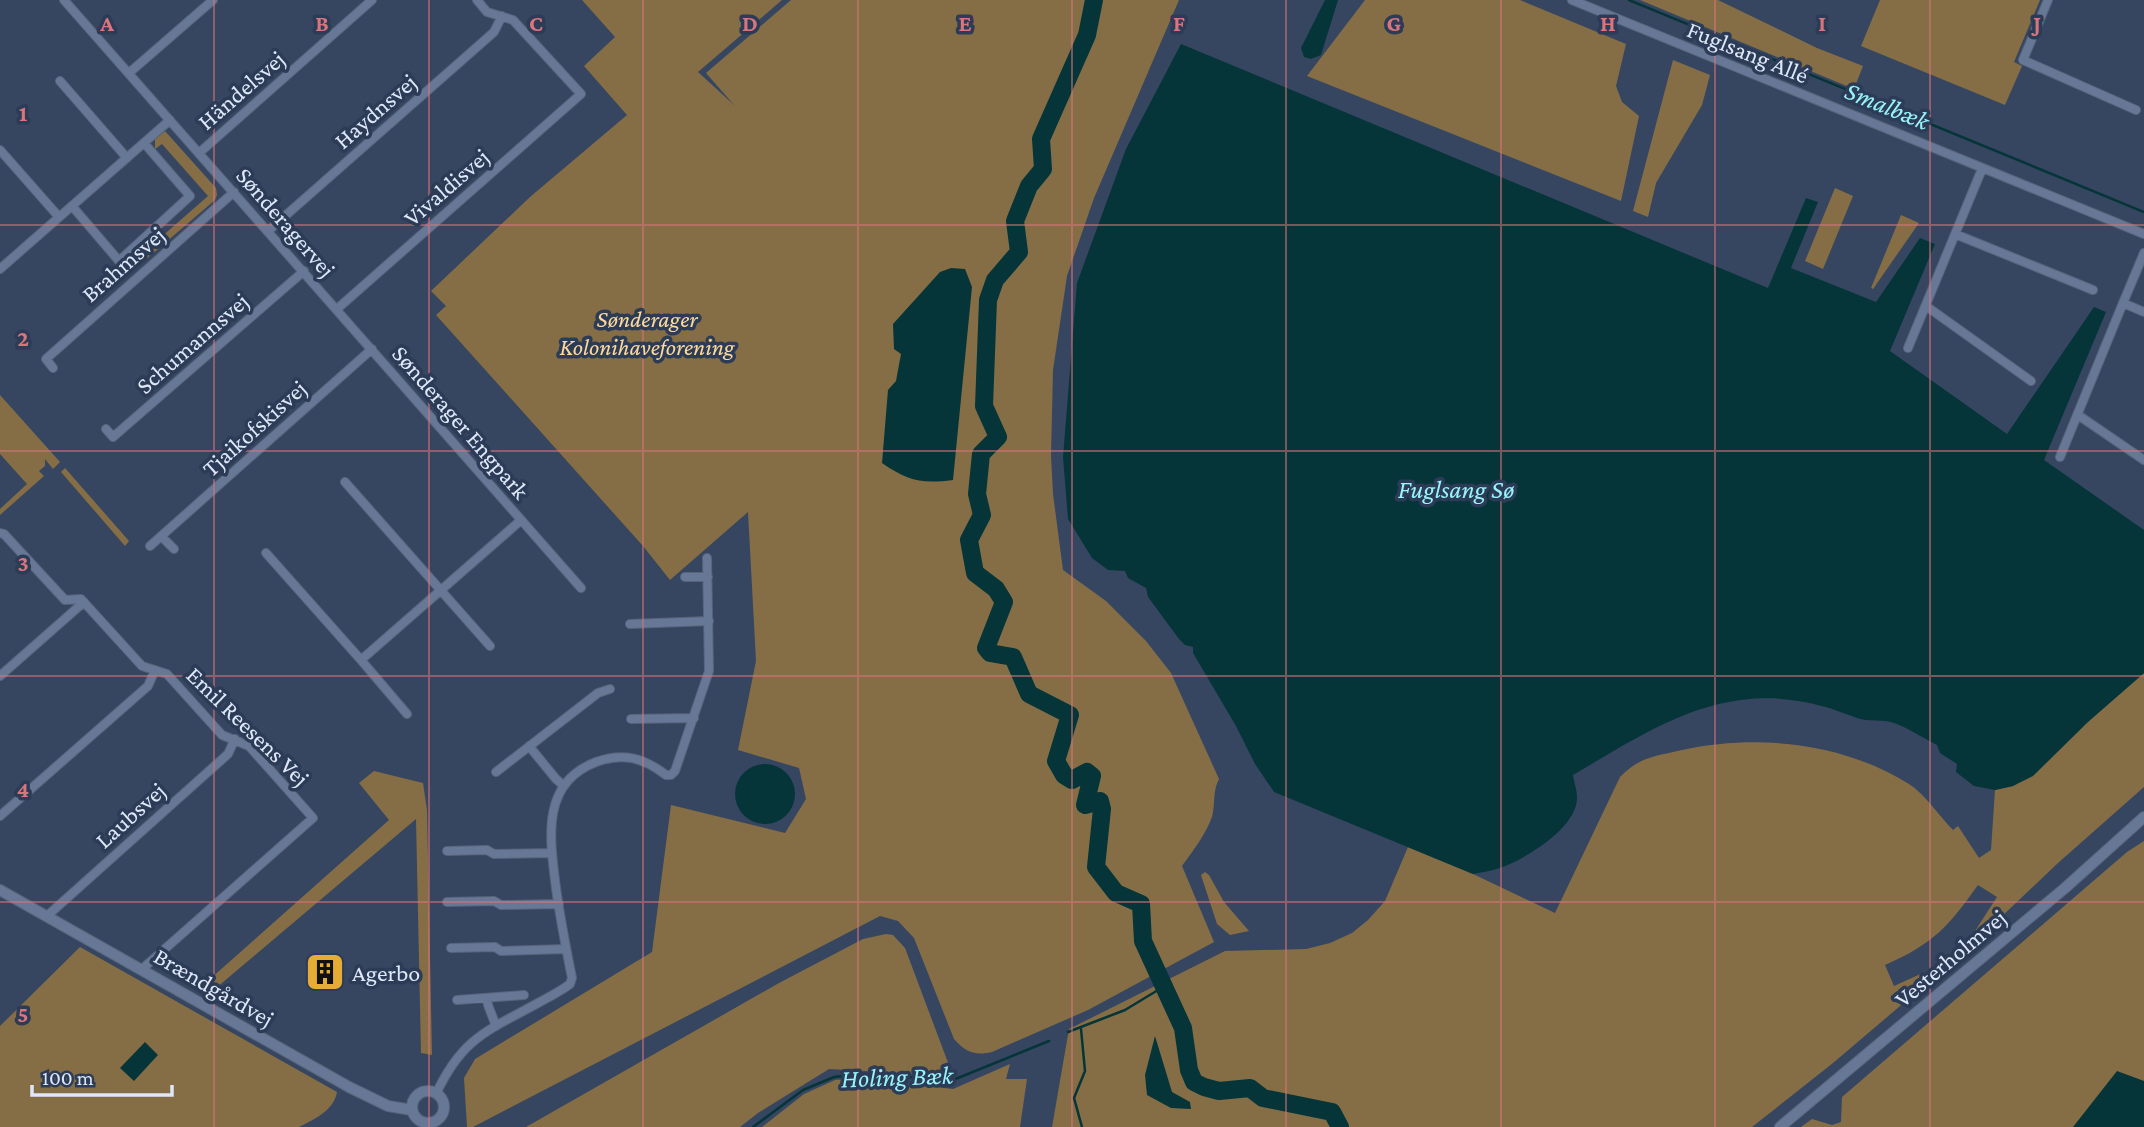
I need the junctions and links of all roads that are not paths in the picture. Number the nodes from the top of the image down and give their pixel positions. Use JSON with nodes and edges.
{"nodes":[{"id":1,"x":64,"y":0,"type":"edge"},
{"id":2,"x":213,"y":0,"type":"edge"},
{"id":3,"x":372,"y":0,"type":"edge"},
{"id":4,"x":477,"y":0,"type":"edge"},
{"id":5,"x":1572,"y":0,"type":"edge"},
{"id":6,"x":2048,"y":0,"type":"edge"},
{"id":7,"x":502,"y":16,"type":"junction"},
{"id":8,"x":129,"y":73,"type":"junction"},
{"id":9,"x":60,"y":81,"type":"dead end"},
{"id":10,"x":2136,"y":110,"type":"dead end"},
{"id":11,"x":170,"y":120,"type":"junction"},
{"id":12,"x":145,"y":143,"type":"junction"},
{"id":13,"x":0,"y":150,"type":"edge"},
{"id":14,"x":199,"y":153,"type":"junction"},
{"id":15,"x":127,"y":158,"type":"junction"},
{"id":16,"x":1982,"y":169,"type":"junction"},
{"id":17,"x":234,"y":192,"type":"junction"},
{"id":18,"x":72,"y":206,"type":"junction"},
{"id":19,"x":59,"y":217,"type":"junction"},
{"id":20,"x":268,"y":231,"type":"junction"},
{"id":21,"x":1955,"y":234,"type":"junction"},
{"id":22,"x":2144,"y":234,"type":"edge"},
{"id":23,"x":2144,"y":253,"type":"edge"},
{"id":24,"x":0,"y":268,"type":"edge"},
{"id":25,"x":304,"y":271,"type":"junction"},
{"id":26,"x":2093,"y":290,"type":"dead end"},
{"id":27,"x":2123,"y":303,"type":"junction"},
{"id":28,"x":1926,"y":306,"type":"junction"},
{"id":29,"x":337,"y":309,"type":"junction"},
{"id":30,"x":2144,"y":312,"type":"edge"},
{"id":31,"x":1908,"y":348,"type":"dead end"},
{"id":32,"x":372,"y":349,"type":"junction"},
{"id":33,"x":52,"y":368,"type":"dead end"},
{"id":34,"x":2031,"y":381,"type":"dead end"},
{"id":35,"x":2078,"y":415,"type":"junction"},
{"id":36,"x":106,"y":429,"type":"dead end"},
{"id":37,"x":2060,"y":457,"type":"dead end"},
{"id":38,"x":2144,"y":460,"type":"edge"},
{"id":39,"x":345,"y":482,"type":"dead end"},
{"id":40,"x":520,"y":521,"type":"junction"},
{"id":41,"x":0,"y":533,"type":"edge"},
{"id":42,"x":161,"y":536,"type":"junction"},
{"id":43,"x":150,"y":546,"type":"dead end"},
{"id":44,"x":174,"y":549,"type":"dead end"},
{"id":45,"x":266,"y":553,"type":"dead end"},
{"id":46,"x":707,"y":558,"type":"dead end"},
{"id":47,"x":685,"y":577,"type":"dead end"},
{"id":48,"x":708,"y":577,"type":"junction"},
{"id":49,"x":581,"y":588,"type":"dead end"},
{"id":50,"x":442,"y":590,"type":"junction"},
{"id":51,"x":84,"y":602,"type":"junction"},
{"id":52,"x":709,"y":621,"type":"junction"},
{"id":53,"x":630,"y":624,"type":"dead end"},
{"id":54,"x":490,"y":646,"type":"dead end"},
{"id":55,"x":361,"y":660,"type":"junction"},
{"id":56,"x":155,"y":670,"type":"junction"},
{"id":57,"x":0,"y":676,"type":"edge"},
{"id":58,"x":610,"y":689,"type":"dead end"},
{"id":59,"x":407,"y":714,"type":"dead end"},
{"id":60,"x":694,"y":718,"type":"junction"},
{"id":61,"x":631,"y":719,"type":"dead end"},
{"id":62,"x":235,"y":739,"type":"junction"},
{"id":63,"x":529,"y":746,"type":"junction"},
{"id":64,"x":495,"y":772,"type":"dead end"},
{"id":65,"x":564,"y":786,"type":"junction"},
{"id":66,"x":0,"y":816,"type":"edge"},
{"id":67,"x":2144,"y":817,"type":"edge"},
{"id":68,"x":447,"y":851,"type":"dead end"},
{"id":69,"x":552,"y":853,"type":"junction"},
{"id":70,"x":0,"y":890,"type":"edge"},
{"id":71,"x":447,"y":902,"type":"dead end"},
{"id":72,"x":558,"y":904,"type":"junction"},
{"id":73,"x":47,"y":916,"type":"junction"},
{"id":74,"x":451,"y":948,"type":"dead end"},
{"id":75,"x":566,"y":949,"type":"junction"},
{"id":76,"x":141,"y":970,"type":"junction"},
{"id":77,"x":524,"y":995,"type":"dead end"},
{"id":78,"x":487,"y":998,"type":"junction"},
{"id":79,"x":457,"y":1000,"type":"dead end"},
{"id":80,"x":496,"y":1026,"type":"junction"},
{"id":81,"x":436,"y":1094,"type":"junction"},
{"id":82,"x":412,"y":1110,"type":"junction"},
{"id":83,"x":437,"y":1124,"type":"edge"},
{"id":84,"x":1780,"y":1127,"type":"edge"}],
"edges":[{"from":1,"to":8,"type":"street","name":"Sønderagervej"},
{"from":2,"to":8,"type":"street"},
{"from":3,"to":14,"type":"street","name":"Händelsvej"},
{"from":4,"to":7,"type":"street"},
{"from":5,"to":16,"type":"street","name":"Fuglsang Allé"},
{"from":6,"to":10,"type":"street"},
{"from":7,"to":20,"type":"street","name":"Haydnsvej"},
{"from":7,"to":29,"type":"street","name":"Vivaldisvej"},
{"from":8,"to":11,"type":"street","name":"Sønderagervej"},
{"from":9,"to":15,"type":"street"},
{"from":11,"to":12,"type":"street"},
{"from":11,"to":14,"type":"street","name":"Sønderagervej"},
{"from":12,"to":15,"type":"street"},
{"from":12,"to":18,"type":"street"},
{"from":13,"to":19,"type":"street"},
{"from":14,"to":17,"type":"street","name":"Sønderagervej"},
{"from":15,"to":18,"type":"street"},
{"from":16,"to":21,"type":"street"},
{"from":16,"to":22,"type":"street","name":"Fuglsang Allé"},
{"from":17,"to":20,"type":"street","name":"Sønderagervej"},
{"from":17,"to":33,"type":"street","name":"Brahmsvej"},
{"from":18,"to":19,"type":"street"},
{"from":19,"to":24,"type":"street"},
{"from":20,"to":25,"type":"street","name":"Sønderagervej"},
{"from":21,"to":26,"type":"street"},
{"from":21,"to":28,"type":"street"},
{"from":23,"to":27,"type":"street"},
{"from":25,"to":29,"type":"street","name":"Sønderagervej"},
{"from":25,"to":36,"type":"street","name":"Schumannsvej"},
{"from":27,"to":30,"type":"street"},
{"from":27,"to":35,"type":"street"},
{"from":28,"to":31,"type":"street"},
{"from":28,"to":34,"type":"street"},
{"from":29,"to":32,"type":"street","name":"Sønderagervej"},
{"from":32,"to":40,"type":"street","name":"Sønderager Engpark"},
{"from":32,"to":42,"type":"street","name":"Tjaikofskisvej"},
{"from":35,"to":37,"type":"street"},
{"from":35,"to":38,"type":"street"},
{"from":39,"to":50,"type":"street"},
{"from":40,"to":49,"type":"street","name":"Sønderager Engpark"},
{"from":40,"to":50,"type":"street","name":"Sønderager Engpark"},
{"from":41,"to":51,"type":"street","name":"Emil Reesens Vej"},
{"from":42,"to":43,"type":"street","name":"Tjaikofskisvej"},
{"from":42,"to":44,"type":"street"},
{"from":45,"to":55,"type":"street"},
{"from":46,"to":48,"type":"street"},
{"from":47,"to":48,"type":"street"},
{"from":48,"to":52,"type":"street"},
{"from":50,"to":54,"type":"street"},
{"from":50,"to":55,"type":"street","name":"Sønderager Engpark"},
{"from":51,"to":56,"type":"street","name":"Emil Reesens Vej"},
{"from":51,"to":57,"type":"street"},
{"from":52,"to":53,"type":"street"},
{"from":52,"to":60,"type":"street"},
{"from":55,"to":59,"type":"street"},
{"from":56,"to":62,"type":"street","name":"Emil Reesens Vej"},
{"from":56,"to":66,"type":"street"},
{"from":58,"to":63,"type":"street"},
{"from":60,"to":61,"type":"street"},
{"from":60,"to":65,"type":"street"},
{"from":62,"to":73,"type":"street","name":"Laubsvej"},
{"from":62,"to":76,"type":"street","name":"Emil Reesens Vej"},
{"from":63,"to":64,"type":"street"},
{"from":63,"to":65,"type":"street"},
{"from":65,"to":69,"type":"street"},
{"from":67,"to":84,"type":"street","name":"Vesterholmvej"},
{"from":68,"to":69,"type":"street"},
{"from":69,"to":72,"type":"street"},
{"from":70,"to":73,"type":"street","name":"Brændgårdvej"},
{"from":71,"to":72,"type":"street"},
{"from":72,"to":75,"type":"street"},
{"from":73,"to":76,"type":"street","name":"Brændgårdvej"},
{"from":74,"to":75,"type":"street"},
{"from":75,"to":80,"type":"street"},
{"from":76,"to":82,"type":"street","name":"Brændgårdvej"},
{"from":77,"to":78,"type":"street"},
{"from":78,"to":79,"type":"street"},
{"from":78,"to":80,"type":"street"},
{"from":80,"to":81,"type":"street"},
{"from":81,"to":82,"type":"street"},
{"from":81,"to":83,"type":"street"},
{"from":82,"to":83,"type":"street"}]}
